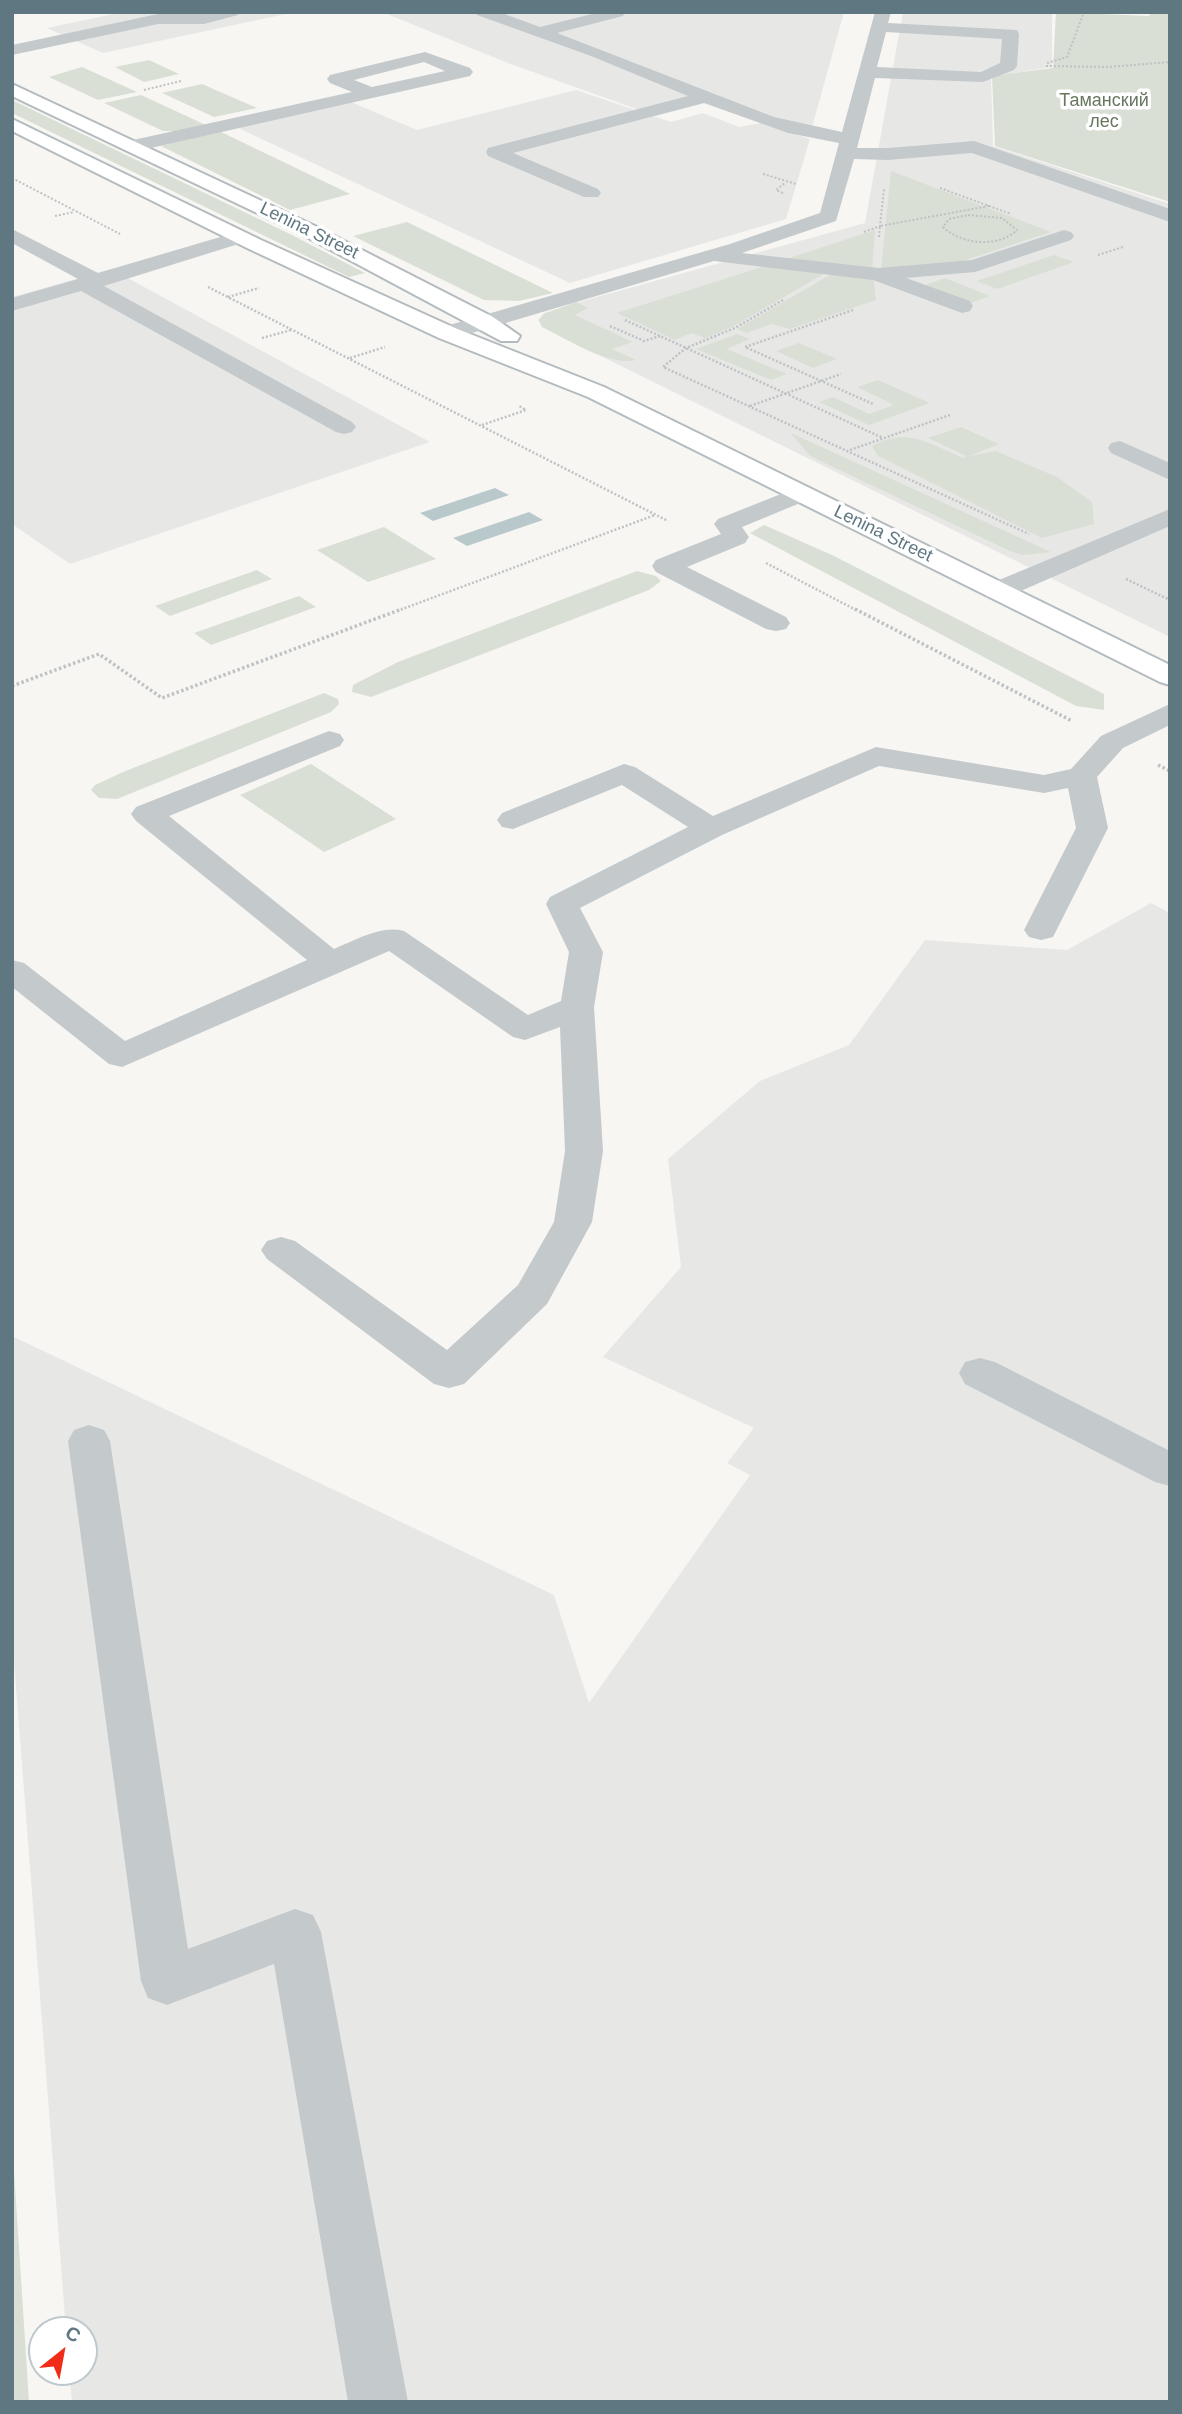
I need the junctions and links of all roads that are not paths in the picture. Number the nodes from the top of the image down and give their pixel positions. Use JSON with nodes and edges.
{"nodes":[{"id":1,"x":115,"y":12,"type":"edge"},
{"id":2,"x":232,"y":12,"type":"edge"},
{"id":3,"x":483,"y":12,"type":"edge"},
{"id":4,"x":614,"y":12,"type":"edge"},
{"id":5,"x":881,"y":20,"type":"edge"},
{"id":6,"x":46,"y":25,"type":"dead end"},
{"id":7,"x":539,"y":32,"type":"junction"},
{"id":8,"x":12,"y":50,"type":"edge"},
{"id":9,"x":867,"y":72,"type":"junction"},
{"id":10,"x":12,"y":89,"type":"edge"},
{"id":11,"x":373,"y":94,"type":"junction"},
{"id":12,"x":703,"y":97,"type":"junction"},
{"id":13,"x":12,"y":124,"type":"edge"},
{"id":14,"x":812,"y":134,"type":"junction"},
{"id":15,"x":775,"y":141,"type":"dead end"},
{"id":16,"x":133,"y":146,"type":"junction"},
{"id":17,"x":849,"y":146,"type":"junction"},
{"id":18,"x":591,"y":192,"type":"dead end"},
{"id":19,"x":1170,"y":216,"type":"edge"},
{"id":20,"x":12,"y":235,"type":"edge"},
{"id":21,"x":1065,"y":236,"type":"road end"},
{"id":22,"x":241,"y":237,"type":"junction"},
{"id":23,"x":713,"y":256,"type":"junction"},
{"id":24,"x":877,"y":274,"type":"junction"},
{"id":25,"x":91,"y":283,"type":"junction"},
{"id":26,"x":12,"y":304,"type":"edge"},
{"id":27,"x":962,"y":306,"type":"dead end"},
{"id":28,"x":485,"y":322,"type":"junction"},
{"id":29,"x":447,"y":333,"type":"junction"},
{"id":30,"x":596,"y":392,"type":"junction"},
{"id":31,"x":344,"y":427,"type":"dead end"},
{"id":32,"x":1120,"y":448,"type":"dead end"},
{"id":33,"x":1170,"y":473,"type":"edge"},
{"id":34,"x":801,"y":494,"type":"junction"},
{"id":35,"x":1170,"y":517,"type":"edge"},
{"id":36,"x":997,"y":590,"type":"junction"},
{"id":37,"x":776,"y":623,"type":"dead end"},
{"id":38,"x":1170,"y":676,"type":"edge"},
{"id":39,"x":1170,"y":713,"type":"edge"},
{"id":40,"x":329,"y":740,"type":"dead end"},
{"id":41,"x":1082,"y":776,"type":"junction"},
{"id":42,"x":513,"y":820,"type":"dead end"},
{"id":43,"x":711,"y":828,"type":"junction"},
{"id":44,"x":1041,"y":930,"type":"dead end"},
{"id":45,"x":330,"y":962,"type":"junction"},
{"id":46,"x":12,"y":970,"type":"edge"},
{"id":47,"x":577,"y":1007,"type":"junction"},
{"id":48,"x":281,"y":1251,"type":"dead end"},
{"id":49,"x":980,"y":1373,"type":"dead end"},
{"id":50,"x":89,"y":1441,"type":"dead end"},
{"id":51,"x":1170,"y":1470,"type":"edge"},
{"id":52,"x":378,"y":2402,"type":"edge"}],
"edges":[{"from":1,"to":6,"type":"street"},
{"from":2,"to":8,"type":"street"},
{"from":3,"to":7,"type":"street"},
{"from":4,"to":7,"type":"street"},
{"from":5,"to":9,"type":"street"},
{"from":5,"to":9,"type":"street"},
{"from":7,"to":12,"type":"street"},
{"from":9,"to":17,"type":"street"},
{"from":10,"to":16,"type":"main road","name":"Lenina Street"},
{"from":11,"to":11,"type":"street"},
{"from":11,"to":16,"type":"street"},
{"from":12,"to":14,"type":"street"},
{"from":12,"to":18,"type":"street"},
{"from":13,"to":22,"type":"main road","name":"Lenina Street"},
{"from":14,"to":15,"type":"street"},
{"from":14,"to":17,"type":"street"},
{"from":16,"to":28,"type":"main road","name":"Lenina Street"},
{"from":17,"to":19,"type":"street"},
{"from":17,"to":23,"type":"street"},
{"from":20,"to":25,"type":"street"},
{"from":21,"to":24,"type":"street"},
{"from":22,"to":25,"type":"street"},
{"from":22,"to":29,"type":"main road","name":"Lenina Street"},
{"from":23,"to":24,"type":"street"},
{"from":23,"to":28,"type":"street"},
{"from":24,"to":27,"type":"street"},
{"from":25,"to":26,"type":"street"},
{"from":25,"to":31,"type":"street"},
{"from":28,"to":29,"type":"street"},
{"from":28,"to":30,"type":"main road","name":"Lenina Street"},
{"from":29,"to":30,"type":"main road","name":"Lenina Street"},
{"from":30,"to":34,"type":"main road","name":"Lenina Street"},
{"from":32,"to":33,"type":"street"},
{"from":34,"to":36,"type":"main road","name":"Lenina Street"},
{"from":34,"to":37,"type":"street"},
{"from":35,"to":36,"type":"street"},
{"from":36,"to":38,"type":"main road","name":"Lenina Street"},
{"from":39,"to":41,"type":"street"},
{"from":40,"to":45,"type":"street"},
{"from":41,"to":43,"type":"street"},
{"from":41,"to":44,"type":"street"},
{"from":42,"to":43,"type":"street"},
{"from":43,"to":47,"type":"street"},
{"from":45,"to":46,"type":"street"},
{"from":45,"to":47,"type":"street"},
{"from":47,"to":48,"type":"street"},
{"from":49,"to":51,"type":"street"},
{"from":50,"to":52,"type":"street"}]}
